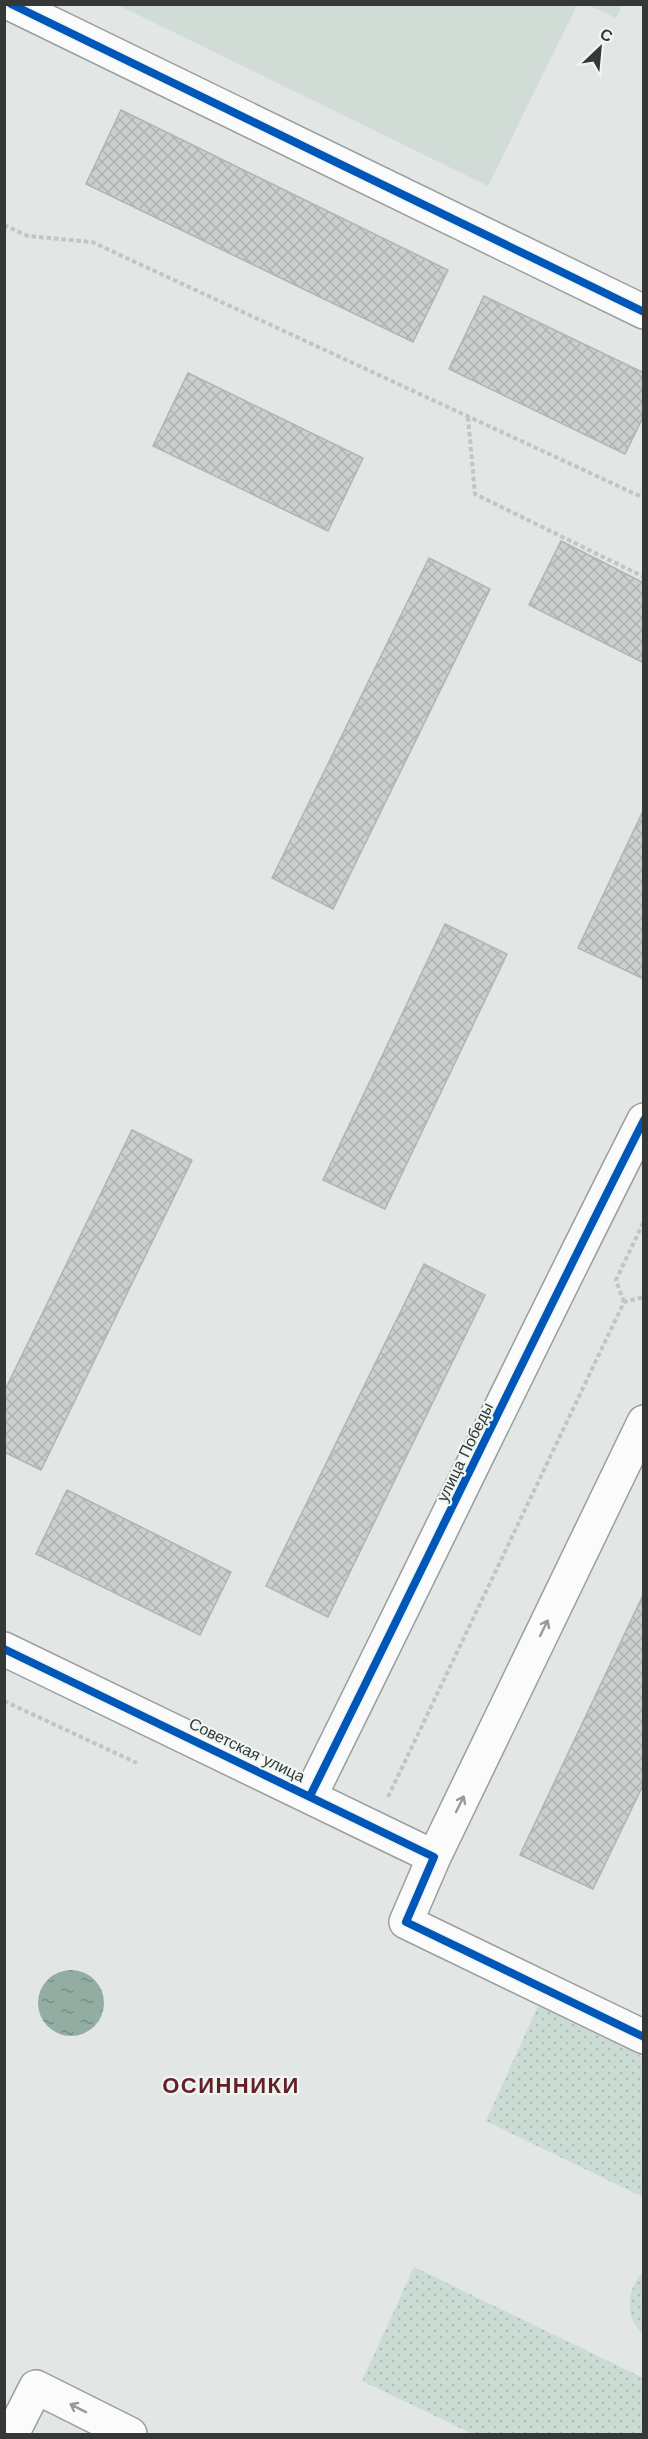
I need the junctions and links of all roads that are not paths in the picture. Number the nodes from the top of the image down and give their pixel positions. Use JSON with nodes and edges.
{"nodes":[{"id":1,"x":11,"y":4,"type":"edge"},
{"id":2,"x":644,"y":312,"type":"edge"},
{"id":3,"x":644,"y":1120,"type":"edge"},
{"id":4,"x":644,"y":1422,"type":"edge"},
{"id":5,"x":4,"y":1649,"type":"edge"},
{"id":6,"x":310,"y":1796,"type":"junction"},
{"id":7,"x":434,"y":1857,"type":"junction"},
{"id":8,"x":644,"y":2037,"type":"edge"},
{"id":9,"x":12,"y":2434,"type":"edge"},
{"id":10,"x":130,"y":2434,"type":"edge"}],
"edges":[{"from":1,"to":2,"type":"street"},
{"from":3,"to":6,"type":"street","name":"улица Победы"},
{"from":7,"to":4,"type":"street","one_way":true},
{"from":5,"to":6,"type":"street","name":"Советская улица"},
{"from":6,"to":7,"type":"street","name":"Советская улица"},
{"from":7,"to":8,"type":"street"},
{"from":10,"to":9,"type":"street","one_way":true}]}
